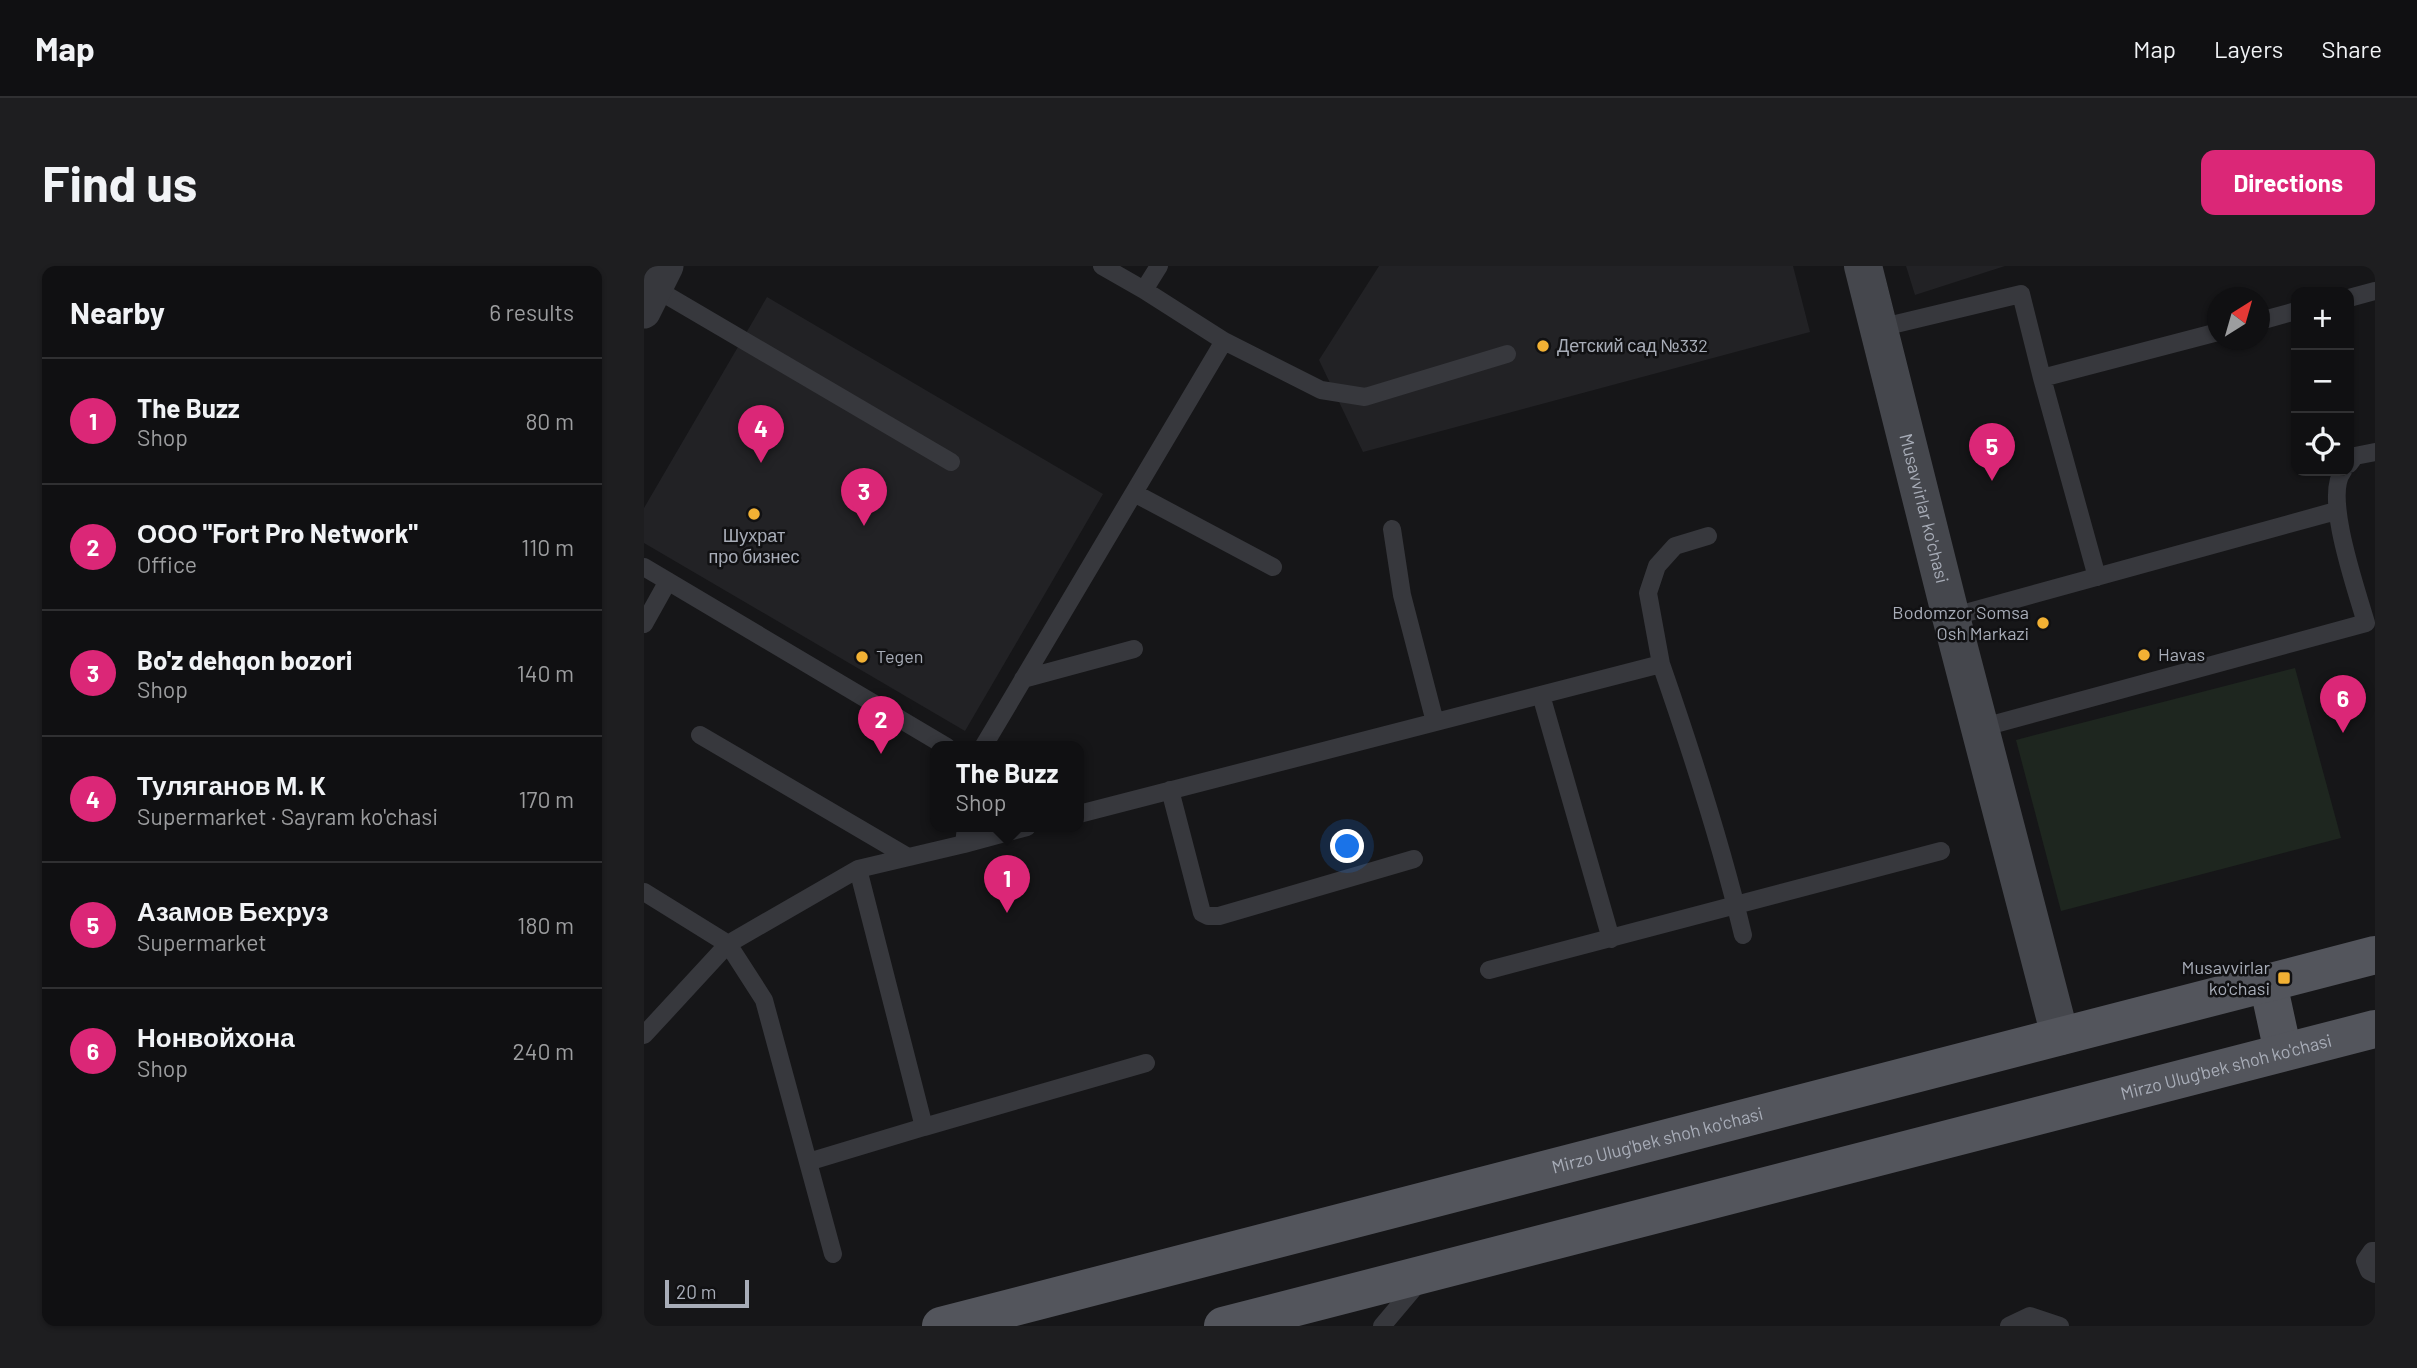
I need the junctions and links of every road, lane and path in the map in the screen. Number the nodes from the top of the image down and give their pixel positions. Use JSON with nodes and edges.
{"nodes":[{"id":1,"x":1102,"y":266,"type":"edge"},
{"id":2,"x":1159,"y":266,"type":"edge"},
{"id":3,"x":1863,"y":266,"type":"edge"},
{"id":4,"x":660,"y":283,"type":"edge"},
{"id":5,"x":1144,"y":290,"type":"junction"},
{"id":6,"x":2375,"y":291,"type":"edge"},
{"id":7,"x":2354,"y":297,"type":"edge"},
{"id":8,"x":2291,"y":312,"type":"edge"},
{"id":9,"x":2270,"y":318,"type":"edge"},
{"id":10,"x":1879,"y":328,"type":"junction"},
{"id":11,"x":2207,"y":335,"type":"edge"},
{"id":12,"x":1224,"y":341,"type":"junction"},
{"id":13,"x":1507,"y":354,"type":"dead end"},
{"id":14,"x":2042,"y":378,"type":"junction"},
{"id":15,"x":2375,"y":452,"type":"edge"},
{"id":16,"x":2354,"y":457,"type":"edge"},
{"id":17,"x":951,"y":462,"type":"dead end"},
{"id":18,"x":2339,"y":476,"type":"edge"},
{"id":19,"x":1134,"y":493,"type":"junction"},
{"id":20,"x":2336,"y":511,"type":"junction"},
{"id":21,"x":1392,"y":529,"type":"dead end"},
{"id":22,"x":1708,"y":536,"type":"dead end"},
{"id":23,"x":644,"y":567,"type":"edge"},
{"id":24,"x":1273,"y":567,"type":"dead end"},
{"id":25,"x":2097,"y":577,"type":"junction"},
{"id":26,"x":668,"y":581,"type":"junction"},
{"id":27,"x":1951,"y":617,"type":"junction"},
{"id":28,"x":644,"y":624,"type":"edge"},
{"id":29,"x":1133,"y":649,"type":"dead end"},
{"id":30,"x":1661,"y":664,"type":"junction"},
{"id":31,"x":1023,"y":679,"type":"junction"},
{"id":32,"x":1541,"y":695,"type":"junction"},
{"id":33,"x":1435,"y":722,"type":"junction"},
{"id":34,"x":1980,"y":728,"type":"junction"},
{"id":35,"x":700,"y":735,"type":"dead end"},
{"id":36,"x":937,"y":741,"type":"edge"},
{"id":37,"x":987,"y":741,"type":"edge"},
{"id":38,"x":1170,"y":790,"type":"junction"},
{"id":39,"x":1084,"y":813,"type":"edge"},
{"id":40,"x":988,"y":832,"type":"edge"},
{"id":41,"x":965,"y":835,"type":"edge"},
{"id":42,"x":1941,"y":851,"type":"dead end"},
{"id":43,"x":908,"y":857,"type":"junction"},
{"id":44,"x":1414,"y":859,"type":"dead end"},
{"id":45,"x":858,"y":869,"type":"junction"},
{"id":46,"x":644,"y":892,"type":"edge"},
{"id":47,"x":1736,"y":906,"type":"junction"},
{"id":48,"x":1743,"y":934,"type":"dead end"},
{"id":49,"x":1611,"y":939,"type":"junction"},
{"id":50,"x":728,"y":944,"type":"junction"},
{"id":51,"x":2375,"y":955,"type":"edge"},
{"id":52,"x":1489,"y":970,"type":"dead end"},
{"id":53,"x":2268,"y":983,"type":"junction"},
{"id":54,"x":2375,"y":1029,"type":"edge"},
{"id":55,"x":644,"y":1035,"type":"edge"},
{"id":56,"x":2060,"y":1036,"type":"junction"},
{"id":57,"x":2283,"y":1052,"type":"junction"},
{"id":58,"x":1146,"y":1063,"type":"dead end"},
{"id":59,"x":924,"y":1127,"type":"junction"},
{"id":60,"x":808,"y":1162,"type":"junction"},
{"id":61,"x":2375,"y":1251,"type":"edge"},
{"id":62,"x":833,"y":1254,"type":"dead end"},
{"id":63,"x":1427,"y":1273,"type":"junction"},
{"id":64,"x":2375,"y":1274,"type":"edge"},
{"id":65,"x":941,"y":1326,"type":"edge"},
{"id":66,"x":1223,"y":1326,"type":"edge"},
{"id":67,"x":1382,"y":1326,"type":"edge"},
{"id":68,"x":2009,"y":1326,"type":"edge"},
{"id":69,"x":2060,"y":1326,"type":"edge"}],
"edges":[{"from":1,"to":5,"type":"lane"},
{"from":2,"to":5,"type":"lane"},
{"from":3,"to":10,"type":"street","name":"Musavvirlar ko'chasi"},
{"from":4,"to":17,"type":"lane"},
{"from":5,"to":12,"type":"lane"},
{"from":6,"to":7,"type":"lane"},
{"from":8,"to":9,"type":"lane"},
{"from":10,"to":14,"type":"lane"},
{"from":10,"to":27,"type":"street","name":"Musavvirlar ko'chasi"},
{"from":11,"to":14,"type":"lane"},
{"from":12,"to":13,"type":"lane"},
{"from":12,"to":19,"type":"lane"},
{"from":14,"to":25,"type":"lane"},
{"from":15,"to":16,"type":"lane"},
{"from":18,"to":20,"type":"lane"},
{"from":19,"to":24,"type":"lane"},
{"from":19,"to":31,"type":"lane"},
{"from":20,"to":25,"type":"lane"},
{"from":20,"to":34,"type":"lane"},
{"from":21,"to":33,"type":"lane"},
{"from":22,"to":30,"type":"lane"},
{"from":23,"to":26,"type":"lane"},
{"from":25,"to":27,"type":"lane"},
{"from":26,"to":28,"type":"lane"},
{"from":26,"to":36,"type":"lane"},
{"from":27,"to":34,"type":"street","name":"Musavvirlar ko'chasi"},
{"from":29,"to":31,"type":"lane"},
{"from":30,"to":32,"type":"lane"},
{"from":30,"to":47,"type":"lane"},
{"from":31,"to":37,"type":"lane"},
{"from":32,"to":33,"type":"lane"},
{"from":32,"to":49,"type":"lane"},
{"from":33,"to":38,"type":"lane"},
{"from":34,"to":56,"type":"street","name":"Musavvirlar ko'chasi"},
{"from":35,"to":43,"type":"lane"},
{"from":38,"to":39,"type":"lane"},
{"from":38,"to":44,"type":"lane"},
{"from":40,"to":41,"type":"lane"},
{"from":41,"to":43,"type":"lane"},
{"from":42,"to":47,"type":"lane"},
{"from":43,"to":45,"type":"lane"},
{"from":45,"to":50,"type":"lane"},
{"from":45,"to":59,"type":"lane"},
{"from":46,"to":50,"type":"lane"},
{"from":47,"to":48,"type":"lane"},
{"from":47,"to":49,"type":"lane"},
{"from":49,"to":52,"type":"lane"},
{"from":50,"to":55,"type":"lane"},
{"from":50,"to":60,"type":"lane"},
{"from":51,"to":53,"type":"main road","name":"Mirzo Ulug'bek shoh ko'chasi"},
{"from":53,"to":56,"type":"main road","name":"Mirzo Ulug'bek shoh ko'chasi"},
{"from":53,"to":57,"type":"main road"},
{"from":54,"to":57,"type":"main road","name":"Mirzo Ulug'bek shoh ko'chasi"},
{"from":56,"to":65,"type":"main road","name":"Mirzo Ulug'bek shoh ko'chasi"},
{"from":57,"to":63,"type":"main road","name":"Mirzo Ulug'bek shoh ko'chasi"},
{"from":58,"to":59,"type":"lane"},
{"from":59,"to":60,"type":"lane"},
{"from":60,"to":62,"type":"lane"},
{"from":61,"to":64,"type":"lane"},
{"from":63,"to":66,"type":"main road","name":"Mirzo Ulug'bek shoh ko'chasi"},
{"from":63,"to":67,"type":"lane"},
{"from":68,"to":69,"type":"lane"}]}
